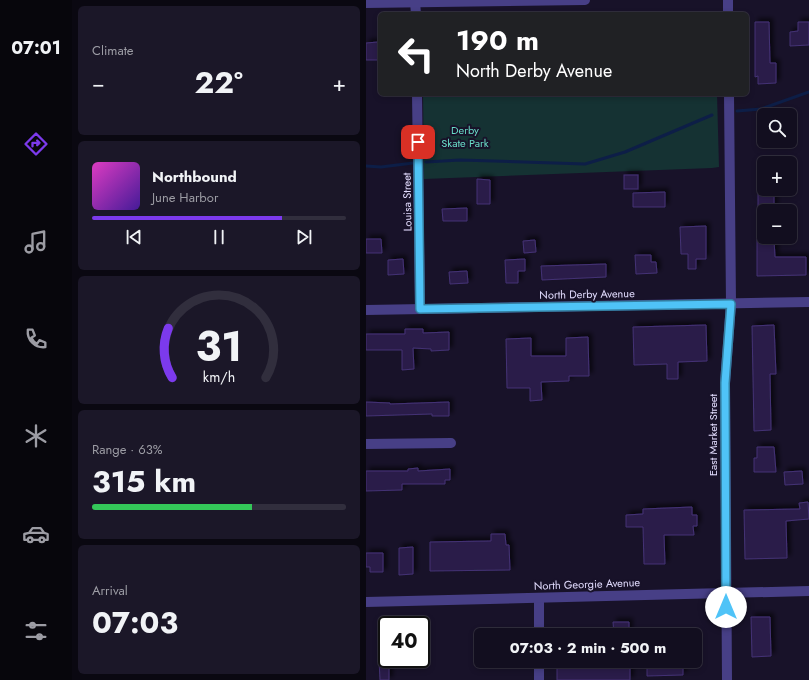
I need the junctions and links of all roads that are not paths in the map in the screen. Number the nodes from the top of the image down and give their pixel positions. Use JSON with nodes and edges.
{"nodes":[{"id":1,"x":544,"y":0,"type":"edge"},
{"id":2,"x":585,"y":0,"type":"edge"},
{"id":3,"x":728,"y":0,"type":"edge"},
{"id":4,"x":415,"y":2,"type":"junction"},
{"id":5,"x":366,"y":3,"type":"edge"},
{"id":6,"x":416,"y":12,"type":"edge"},
{"id":7,"x":728,"y":12,"type":"edge"},
{"id":8,"x":417,"y":96,"type":"edge"},
{"id":9,"x":729,"y":96,"type":"edge"},
{"id":10,"x":809,"y":302,"type":"edge"},
{"id":11,"x":731,"y":304,"type":"junction"},
{"id":12,"x":420,"y":309,"type":"junction"},
{"id":13,"x":366,"y":310,"type":"edge"},
{"id":14,"x":451,"y":443,"type":"dead end"},
{"id":15,"x":366,"y":444,"type":"edge"},
{"id":16,"x":809,"y":591,"type":"edge"},
{"id":17,"x":726,"y":593,"type":"junction"},
{"id":18,"x":539,"y":598,"type":"junction"},
{"id":19,"x":366,"y":602,"type":"edge"},
{"id":20,"x":539,"y":628,"type":"edge"},
{"id":21,"x":539,"y":668,"type":"edge"},
{"id":22,"x":539,"y":680,"type":"edge"},
{"id":23,"x":727,"y":680,"type":"edge"}],
"edges":[{"from":1,"to":2,"type":"street"},
{"from":1,"to":4,"type":"street"},
{"from":3,"to":7,"type":"street"},
{"from":4,"to":5,"type":"street"},
{"from":4,"to":6,"type":"street"},
{"from":8,"to":12,"type":"street","name":"Louisa Street"},
{"from":9,"to":11,"type":"street","name":"East Market Street"},
{"from":10,"to":11,"type":"street","name":"North Derby Avenue"},
{"from":11,"to":12,"type":"street","name":"North Derby Avenue"},
{"from":11,"to":17,"type":"street","name":"East Market Street"},
{"from":12,"to":13,"type":"street","name":"North Derby Avenue"},
{"from":14,"to":15,"type":"street"},
{"from":16,"to":17,"type":"street","name":"North Georgie Avenue"},
{"from":17,"to":18,"type":"street","name":"North Georgie Avenue"},
{"from":17,"to":23,"type":"street","name":"East Market Street"},
{"from":18,"to":19,"type":"street","name":"North Georgie Avenue"},
{"from":18,"to":20,"type":"street"},
{"from":21,"to":22,"type":"street"}]}
